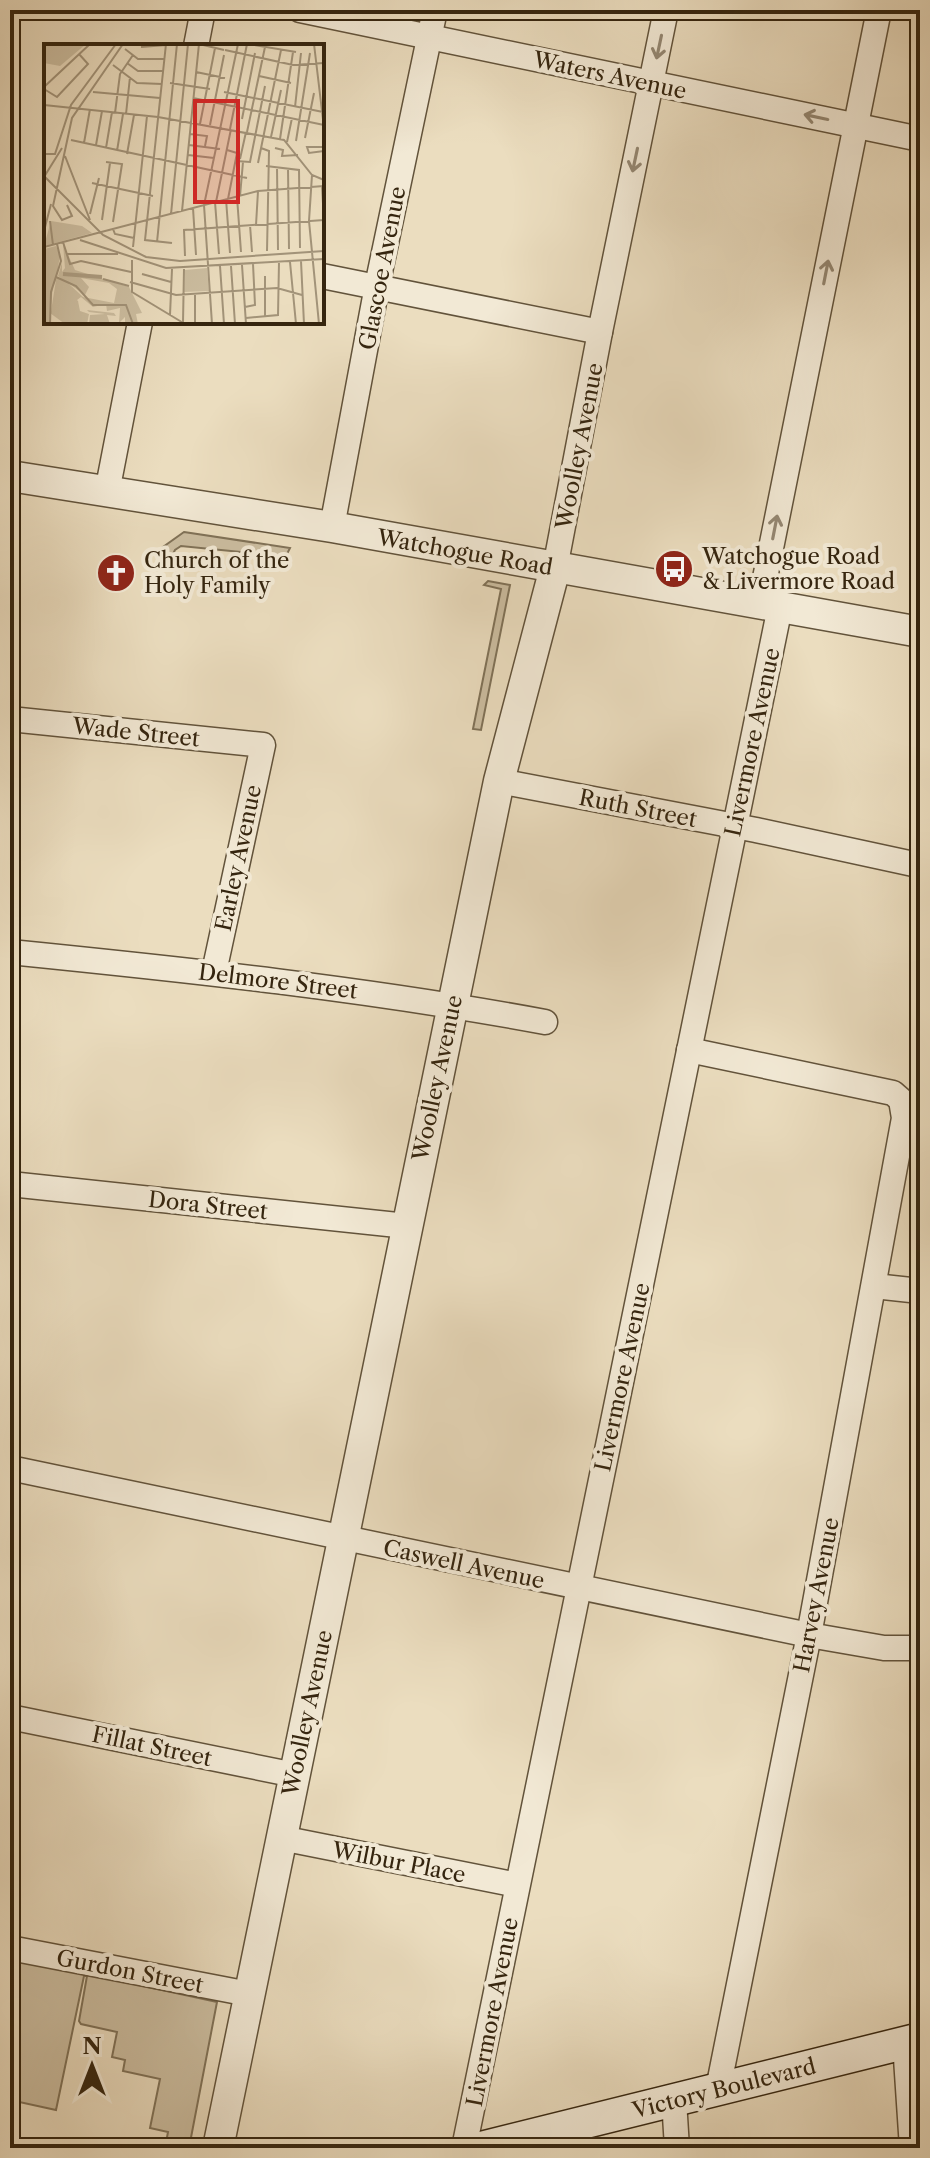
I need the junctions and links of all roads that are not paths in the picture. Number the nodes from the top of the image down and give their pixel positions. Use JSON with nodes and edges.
{"nodes":[{"id":1,"x":203,"y":10,"type":"edge"},
{"id":2,"x":300,"y":10,"type":"edge"},
{"id":3,"x":435,"y":10,"type":"edge"},
{"id":4,"x":666,"y":10,"type":"edge"},
{"id":5,"x":879,"y":10,"type":"edge"},
{"id":6,"x":429,"y":37,"type":"junction"},
{"id":7,"x":196,"y":44,"type":"edge"},
{"id":8,"x":651,"y":83,"type":"junction"},
{"id":9,"x":855,"y":125,"type":"junction"},
{"id":10,"x":920,"y":139,"type":"edge"},
{"id":11,"x":324,"y":276,"type":"edge"},
{"id":12,"x":377,"y":286,"type":"junction"},
{"id":13,"x":140,"y":324,"type":"edge"},
{"id":14,"x":600,"y":332,"type":"junction"},
{"id":15,"x":10,"y":476,"type":"edge"},
{"id":16,"x":107,"y":492,"type":"junction"},
{"id":17,"x":332,"y":527,"type":"junction"},
{"id":18,"x":555,"y":568,"type":"junction"},
{"id":19,"x":770,"y":605,"type":"junction"},
{"id":20,"x":920,"y":632,"type":"edge"},
{"id":21,"x":10,"y":719,"type":"edge"},
{"id":22,"x":263,"y":745,"type":"joint"},
{"id":23,"x":499,"y":781,"type":"junction"},
{"id":24,"x":734,"y":827,"type":"junction"},
{"id":25,"x":918,"y":865,"type":"edge"},
{"id":26,"x":10,"y":952,"type":"edge"},
{"id":27,"x":214,"y":972,"type":"junction"},
{"id":28,"x":452,"y":1004,"type":"junction"},
{"id":29,"x":545,"y":1022,"type":"dead end"},
{"id":30,"x":689,"y":1050,"type":"junction"},
{"id":31,"x":10,"y":1184,"type":"edge"},
{"id":32,"x":407,"y":1226,"type":"junction"},
{"id":33,"x":874,"y":1286,"type":"junction"},
{"id":34,"x":920,"y":1291,"type":"edge"},
{"id":35,"x":10,"y":1468,"type":"edge"},
{"id":36,"x":343,"y":1538,"type":"junction"},
{"id":37,"x":578,"y":1588,"type":"junction"},
{"id":38,"x":809,"y":1635,"type":"junction"},
{"id":39,"x":920,"y":1648,"type":"edge"},
{"id":40,"x":10,"y":1717,"type":"edge"},
{"id":41,"x":295,"y":1775,"type":"junction"},
{"id":42,"x":281,"y":1838,"type":"junction"},
{"id":43,"x":517,"y":1885,"type":"junction"},
{"id":44,"x":10,"y":1948,"type":"edge"},
{"id":45,"x":249,"y":1994,"type":"junction"},
{"id":46,"x":912,"y":2041,"type":"edge"},
{"id":47,"x":718,"y":2089,"type":"junction"},
{"id":48,"x":674,"y":2100,"type":"junction"},
{"id":49,"x":218,"y":2148,"type":"edge"},
{"id":50,"x":464,"y":2148,"type":"edge"},
{"id":51,"x":481,"y":2148,"type":"edge"},
{"id":52,"x":677,"y":2148,"type":"edge"},
{"id":53,"x":912,"y":2148,"type":"edge"}],
"edges":[{"from":1,"to":7,"type":"street"},
{"from":2,"to":6,"type":"street","name":"Waters Avenue"},
{"from":3,"to":6,"type":"street","name":"Glascoe Avenue"},
{"from":4,"to":8,"type":"street","name":"Woolley Avenue","one_way":true},
{"from":5,"to":9,"type":"street","name":"Livermore Avenue"},
{"from":6,"to":8,"type":"street","name":"Waters Avenue"},
{"from":6,"to":12,"type":"street","name":"Glascoe Avenue"},
{"from":9,"to":8,"type":"street","name":"Waters Avenue","one_way":true},
{"from":8,"to":14,"type":"street","name":"Woolley Avenue","one_way":true},
{"from":9,"to":10,"type":"street","name":"Waters Avenue"},
{"from":19,"to":9,"type":"street","name":"Livermore Avenue","one_way":true},
{"from":11,"to":12,"type":"street"},
{"from":12,"to":14,"type":"street"},
{"from":12,"to":17,"type":"street","name":"Glascoe Avenue"},
{"from":13,"to":16,"type":"street"},
{"from":14,"to":18,"type":"street","name":"Woolley Avenue"},
{"from":15,"to":16,"type":"street","name":"Watchogue Road"},
{"from":16,"to":17,"type":"street","name":"Watchogue Road"},
{"from":17,"to":18,"type":"street","name":"Watchogue Road"},
{"from":18,"to":19,"type":"street","name":"Watchogue Road"},
{"from":18,"to":23,"type":"street","name":"Woolley Avenue"},
{"from":19,"to":20,"type":"street","name":"Watchogue Road"},
{"from":19,"to":24,"type":"street","name":"Livermore Avenue"},
{"from":21,"to":22,"type":"street","name":"Wade Street"},
{"from":22,"to":27,"type":"street","name":"Earley Avenue"},
{"from":23,"to":24,"type":"street","name":"Ruth Street"},
{"from":23,"to":28,"type":"street","name":"Woolley Avenue"},
{"from":24,"to":25,"type":"street","name":"Ruth Street"},
{"from":24,"to":30,"type":"street","name":"Livermore Avenue"},
{"from":26,"to":27,"type":"street","name":"Delmore Street"},
{"from":27,"to":28,"type":"street","name":"Delmore Street"},
{"from":28,"to":29,"type":"street","name":"Delmore Street"},
{"from":28,"to":32,"type":"street","name":"Woolley Avenue"},
{"from":30,"to":33,"type":"street","name":"Harvey Avenue"},
{"from":30,"to":37,"type":"street","name":"Livermore Avenue"},
{"from":31,"to":32,"type":"street","name":"Dora Street"},
{"from":32,"to":36,"type":"street","name":"Woolley Avenue"},
{"from":33,"to":34,"type":"street"},
{"from":33,"to":38,"type":"street","name":"Harvey Avenue"},
{"from":35,"to":36,"type":"street","name":"Caswell Avenue"},
{"from":36,"to":37,"type":"street","name":"Caswell Avenue"},
{"from":36,"to":41,"type":"street","name":"Woolley Avenue"},
{"from":37,"to":38,"type":"street","name":"Caswell Avenue"},
{"from":37,"to":43,"type":"street","name":"Livermore Avenue"},
{"from":38,"to":39,"type":"street","name":"Caswell Avenue"},
{"from":38,"to":47,"type":"street","name":"Harvey Avenue"},
{"from":40,"to":41,"type":"street","name":"Fillat Street"},
{"from":41,"to":42,"type":"street","name":"Woolley Avenue"},
{"from":42,"to":43,"type":"street","name":"Wilbur Place"},
{"from":42,"to":45,"type":"street","name":"Woolley Avenue"},
{"from":43,"to":50,"type":"street","name":"Livermore Avenue"},
{"from":44,"to":45,"type":"street","name":"Gurdon Street"},
{"from":45,"to":49,"type":"street","name":"Woolley Avenue"},
{"from":46,"to":47,"type":"main road","name":"Victory Boulevard"},
{"from":46,"to":53,"type":"street"},
{"from":47,"to":48,"type":"main road","name":"Victory Boulevard"},
{"from":48,"to":51,"type":"main road","name":"Victory Boulevard"},
{"from":48,"to":52,"type":"street"}]}
